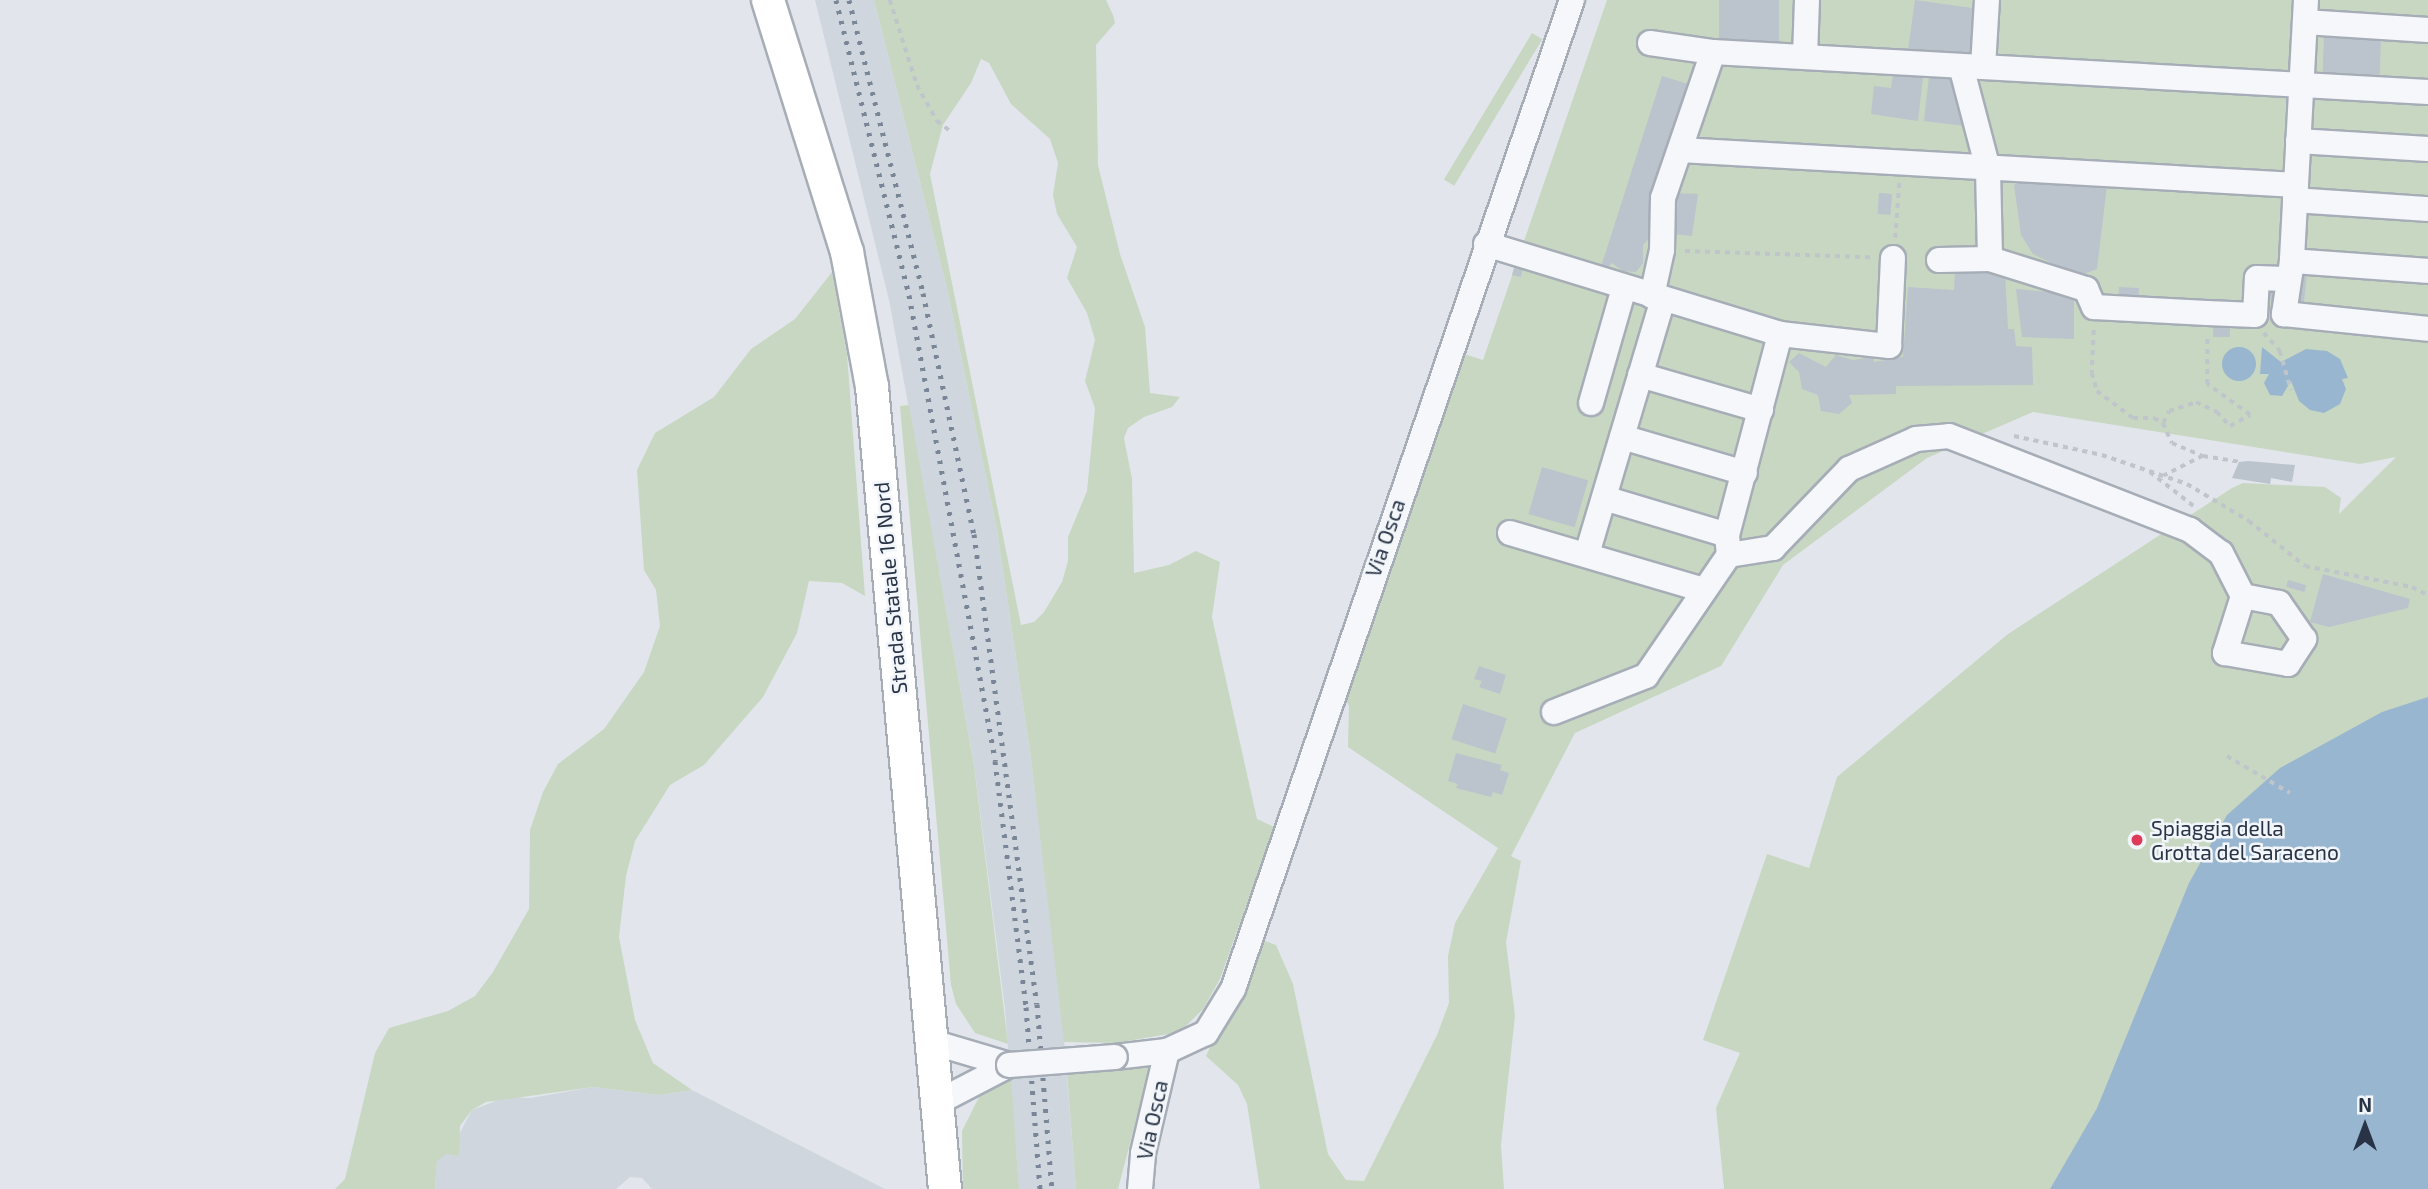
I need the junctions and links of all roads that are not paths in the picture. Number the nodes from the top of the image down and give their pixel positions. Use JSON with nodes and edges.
{"nodes":[{"id":1,"x":768,"y":0,"type":"edge"},
{"id":2,"x":1572,"y":0,"type":"edge"},
{"id":3,"x":1807,"y":0,"type":"edge"},
{"id":4,"x":1987,"y":0,"type":"edge"},
{"id":5,"x":2305,"y":11,"type":"edge"},
{"id":6,"x":2428,"y":30,"type":"edge"},
{"id":7,"x":1650,"y":43,"type":"dead end"},
{"id":8,"x":1713,"y":52,"type":"junction"},
{"id":9,"x":1805,"y":57,"type":"junction"},
{"id":10,"x":1972,"y":66,"type":"junction"},
{"id":11,"x":2301,"y":85,"type":"junction"},
{"id":12,"x":2428,"y":92,"type":"edge"},
{"id":13,"x":2298,"y":141,"type":"junction"},
{"id":14,"x":1680,"y":149,"type":"junction"},
{"id":15,"x":2428,"y":149,"type":"edge"},
{"id":16,"x":1988,"y":169,"type":"junction"},
{"id":17,"x":2295,"y":193,"type":"junction"},
{"id":18,"x":2428,"y":209,"type":"edge"},
{"id":19,"x":1486,"y":244,"type":"junction"},
{"id":20,"x":1893,"y":258,"type":"road end"},
{"id":21,"x":1990,"y":259,"type":"junction"},
{"id":22,"x":1939,"y":260,"type":"dead end"},
{"id":23,"x":2289,"y":270,"type":"junction"},
{"id":24,"x":2428,"y":271,"type":"edge"},
{"id":25,"x":1624,"y":288,"type":"junction"},
{"id":26,"x":1657,"y":298,"type":"junction"},
{"id":27,"x":2428,"y":329,"type":"edge"},
{"id":28,"x":1780,"y":334,"type":"junction"},
{"id":29,"x":1640,"y":375,"type":"junction"},
{"id":30,"x":1591,"y":404,"type":"dead end"},
{"id":31,"x":1761,"y":410,"type":"junction"},
{"id":32,"x":1622,"y":437,"type":"junction"},
{"id":33,"x":1745,"y":473,"type":"junction"},
{"id":34,"x":1604,"y":498,"type":"junction"},
{"id":35,"x":1510,"y":533,"type":"dead end"},
{"id":36,"x":1728,"y":545,"type":"junction"},
{"id":37,"x":1587,"y":554,"type":"junction"},
{"id":38,"x":1704,"y":590,"type":"junction"},
{"id":39,"x":2243,"y":597,"type":"dead end"},
{"id":40,"x":1554,"y":712,"type":"dead end"},
{"id":41,"x":932,"y":1042,"type":"junction"},
{"id":42,"x":1167,"y":1051,"type":"junction"},
{"id":43,"x":1009,"y":1065,"type":"junction"},
{"id":44,"x":938,"y":1102,"type":"junction"},
{"id":45,"x":945,"y":1189,"type":"edge"},
{"id":46,"x":1140,"y":1189,"type":"edge"}],
"edges":[{"from":1,"to":41,"type":"main road","name":"Strada Statale 16 Nord"},
{"from":2,"to":19,"type":"street","name":"Via Osca"},
{"from":3,"to":9,"type":"street"},
{"from":4,"to":10,"type":"street"},
{"from":5,"to":6,"type":"street"},
{"from":5,"to":11,"type":"street"},
{"from":7,"to":8,"type":"street"},
{"from":8,"to":9,"type":"street"},
{"from":8,"to":14,"type":"street"},
{"from":9,"to":10,"type":"street"},
{"from":10,"to":11,"type":"street"},
{"from":10,"to":16,"type":"street"},
{"from":11,"to":12,"type":"street"},
{"from":11,"to":13,"type":"street"},
{"from":13,"to":15,"type":"street"},
{"from":13,"to":17,"type":"street"},
{"from":14,"to":16,"type":"street"},
{"from":14,"to":26,"type":"street"},
{"from":16,"to":17,"type":"street"},
{"from":16,"to":21,"type":"street"},
{"from":17,"to":18,"type":"street"},
{"from":17,"to":23,"type":"street"},
{"from":19,"to":25,"type":"street"},
{"from":19,"to":42,"type":"street","name":"Via Osca"},
{"from":20,"to":28,"type":"street"},
{"from":21,"to":22,"type":"street"},
{"from":21,"to":23,"type":"street"},
{"from":23,"to":24,"type":"street"},
{"from":23,"to":27,"type":"street"},
{"from":25,"to":26,"type":"street"},
{"from":25,"to":30,"type":"street"},
{"from":26,"to":28,"type":"street"},
{"from":26,"to":29,"type":"street"},
{"from":28,"to":31,"type":"street"},
{"from":29,"to":31,"type":"street"},
{"from":29,"to":32,"type":"street"},
{"from":31,"to":33,"type":"street"},
{"from":32,"to":33,"type":"street"},
{"from":32,"to":34,"type":"street"},
{"from":33,"to":36,"type":"street"},
{"from":34,"to":36,"type":"street"},
{"from":34,"to":37,"type":"street"},
{"from":35,"to":37,"type":"street"},
{"from":36,"to":38,"type":"street"},
{"from":36,"to":39,"type":"street"},
{"from":37,"to":38,"type":"street"},
{"from":38,"to":40,"type":"street"},
{"from":41,"to":43,"type":"street"},
{"from":41,"to":44,"type":"main road","name":"Strada Statale 16 Nord"},
{"from":42,"to":43,"type":"street","name":"Via Osca","bridge":true},
{"from":42,"to":46,"type":"street","name":"Via Osca"},
{"from":43,"to":44,"type":"street"},
{"from":44,"to":45,"type":"main road","name":"Strada Statale 16 Nord"}]}
